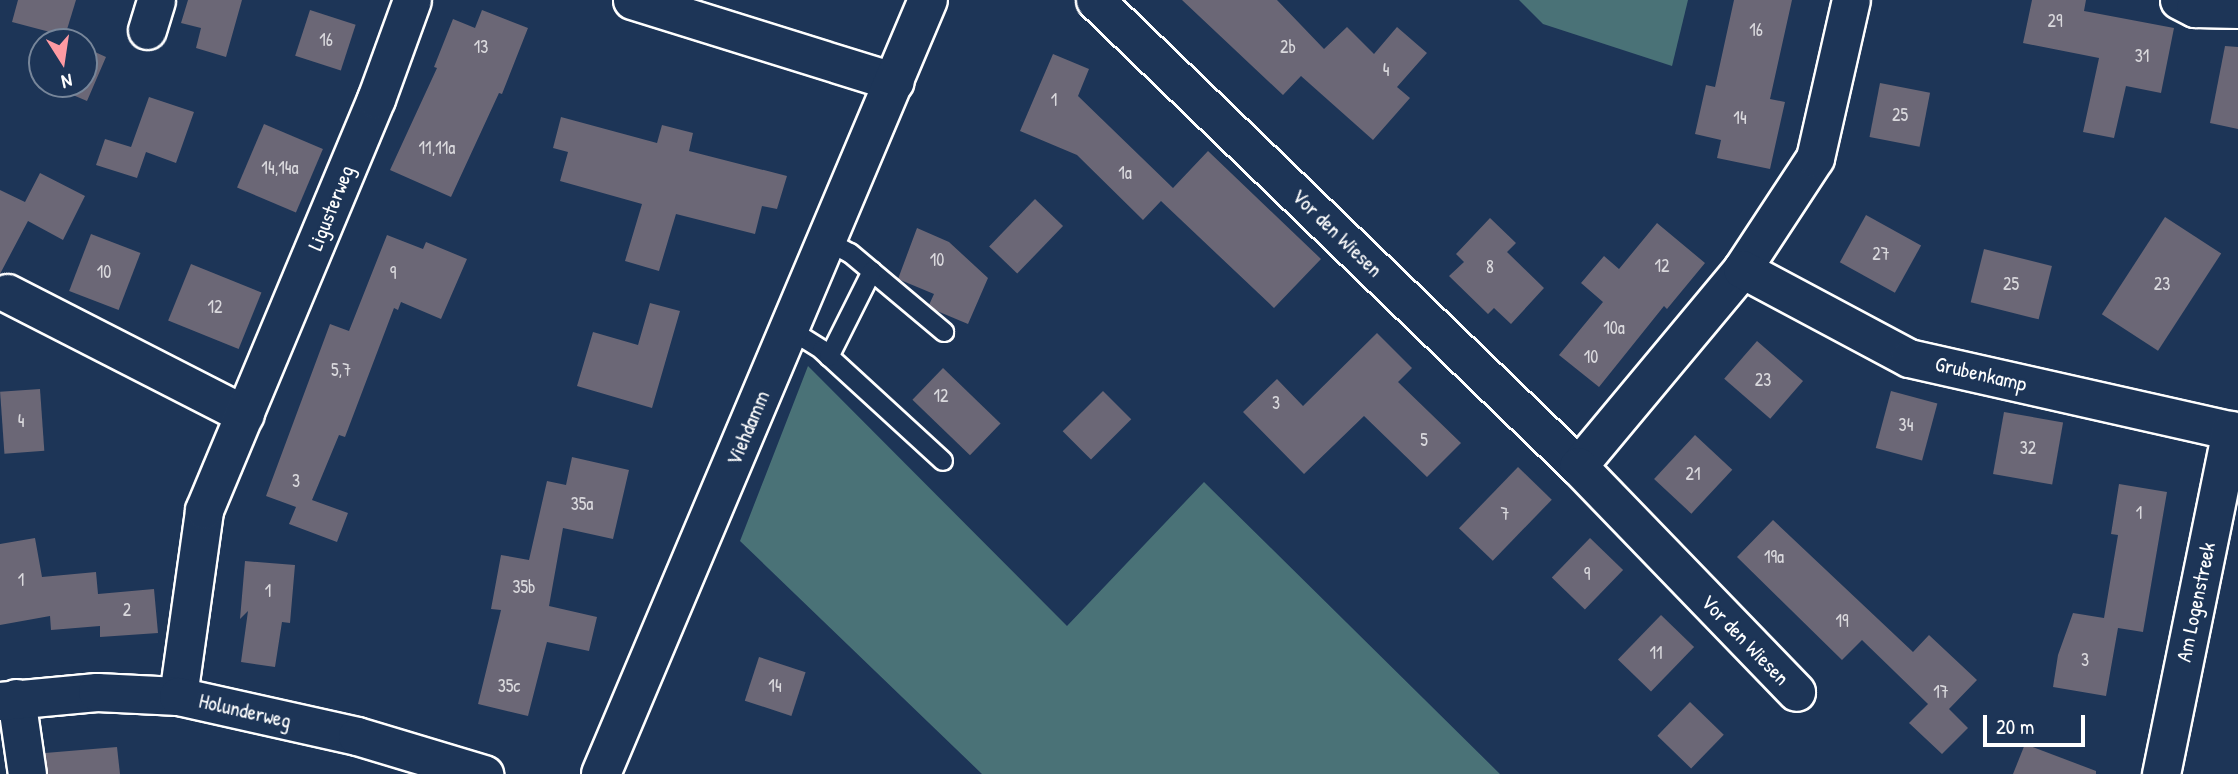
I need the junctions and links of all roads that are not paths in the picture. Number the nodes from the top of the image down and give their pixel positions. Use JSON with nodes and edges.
{"nodes":[{"id":1,"x":412,"y":0,"type":"edge"},
{"id":2,"x":632,"y":0,"type":"edge"},
{"id":3,"x":928,"y":0,"type":"edge"},
{"id":4,"x":1095,"y":0,"type":"edge"},
{"id":5,"x":1852,"y":0,"type":"edge"},
{"id":6,"x":2179,"y":0,"type":"edge"},
{"id":7,"x":2238,"y":9,"type":"edge"},
{"id":8,"x":895,"y":82,"type":"junction"},
{"id":9,"x":827,"y":242,"type":"junction"},
{"id":10,"x":1742,"y":269,"type":"junction"},
{"id":11,"x":872,"y":271,"type":"junction"},
{"id":12,"x":7,"y":293,"type":"dead end"},
{"id":13,"x":789,"y":329,"type":"junction"},
{"id":14,"x":944,"y":332,"type":"dead end"},
{"id":15,"x":829,"y":357,"type":"junction"},
{"id":16,"x":245,"y":415,"type":"junction"},
{"id":17,"x":2235,"y":431,"type":"edge"},
{"id":18,"x":943,"y":461,"type":"dead end"},
{"id":19,"x":1578,"y":466,"type":"junction"},
{"id":20,"x":1796,"y":692,"type":"dead end"},
{"id":21,"x":178,"y":696,"type":"junction"},
{"id":22,"x":8,"y":700,"type":"edge"},
{"id":23,"x":27,"y":774,"type":"edge"},
{"id":24,"x":484,"y":774,"type":"edge"},
{"id":25,"x":601,"y":774,"type":"edge"},
{"id":26,"x":2161,"y":774,"type":"edge"}],
"edges":[{"from":1,"to":16,"type":"street","name":"Ligusterweg"},
{"from":2,"to":8,"type":"street"},
{"from":3,"to":8,"type":"main road","name":"Viehdamm"},
{"from":4,"to":19,"type":"street","name":"Vor den Wiesen"},
{"from":5,"to":10,"type":"street"},
{"from":6,"to":7,"type":"street"},
{"from":8,"to":9,"type":"main road","name":"Viehdamm"},
{"from":9,"to":11,"type":"lane"},
{"from":9,"to":13,"type":"main road","name":"Viehdamm"},
{"from":10,"to":17,"type":"street","name":"Grubenkamp"},
{"from":10,"to":19,"type":"street"},
{"from":11,"to":14,"type":"lane"},
{"from":11,"to":15,"type":"lane"},
{"from":12,"to":16,"type":"street"},
{"from":13,"to":15,"type":"lane"},
{"from":13,"to":25,"type":"main road","name":"Viehdamm"},
{"from":15,"to":18,"type":"lane"},
{"from":16,"to":21,"type":"street","name":"Ligusterweg"},
{"from":17,"to":26,"type":"street","name":"Am Logenstreek"},
{"from":19,"to":20,"type":"street","name":"Vor den Wiesen"},
{"from":21,"to":22,"type":"street","name":"Holunderweg"},
{"from":21,"to":24,"type":"street","name":"Holunderweg"},
{"from":22,"to":23,"type":"street"}]}
